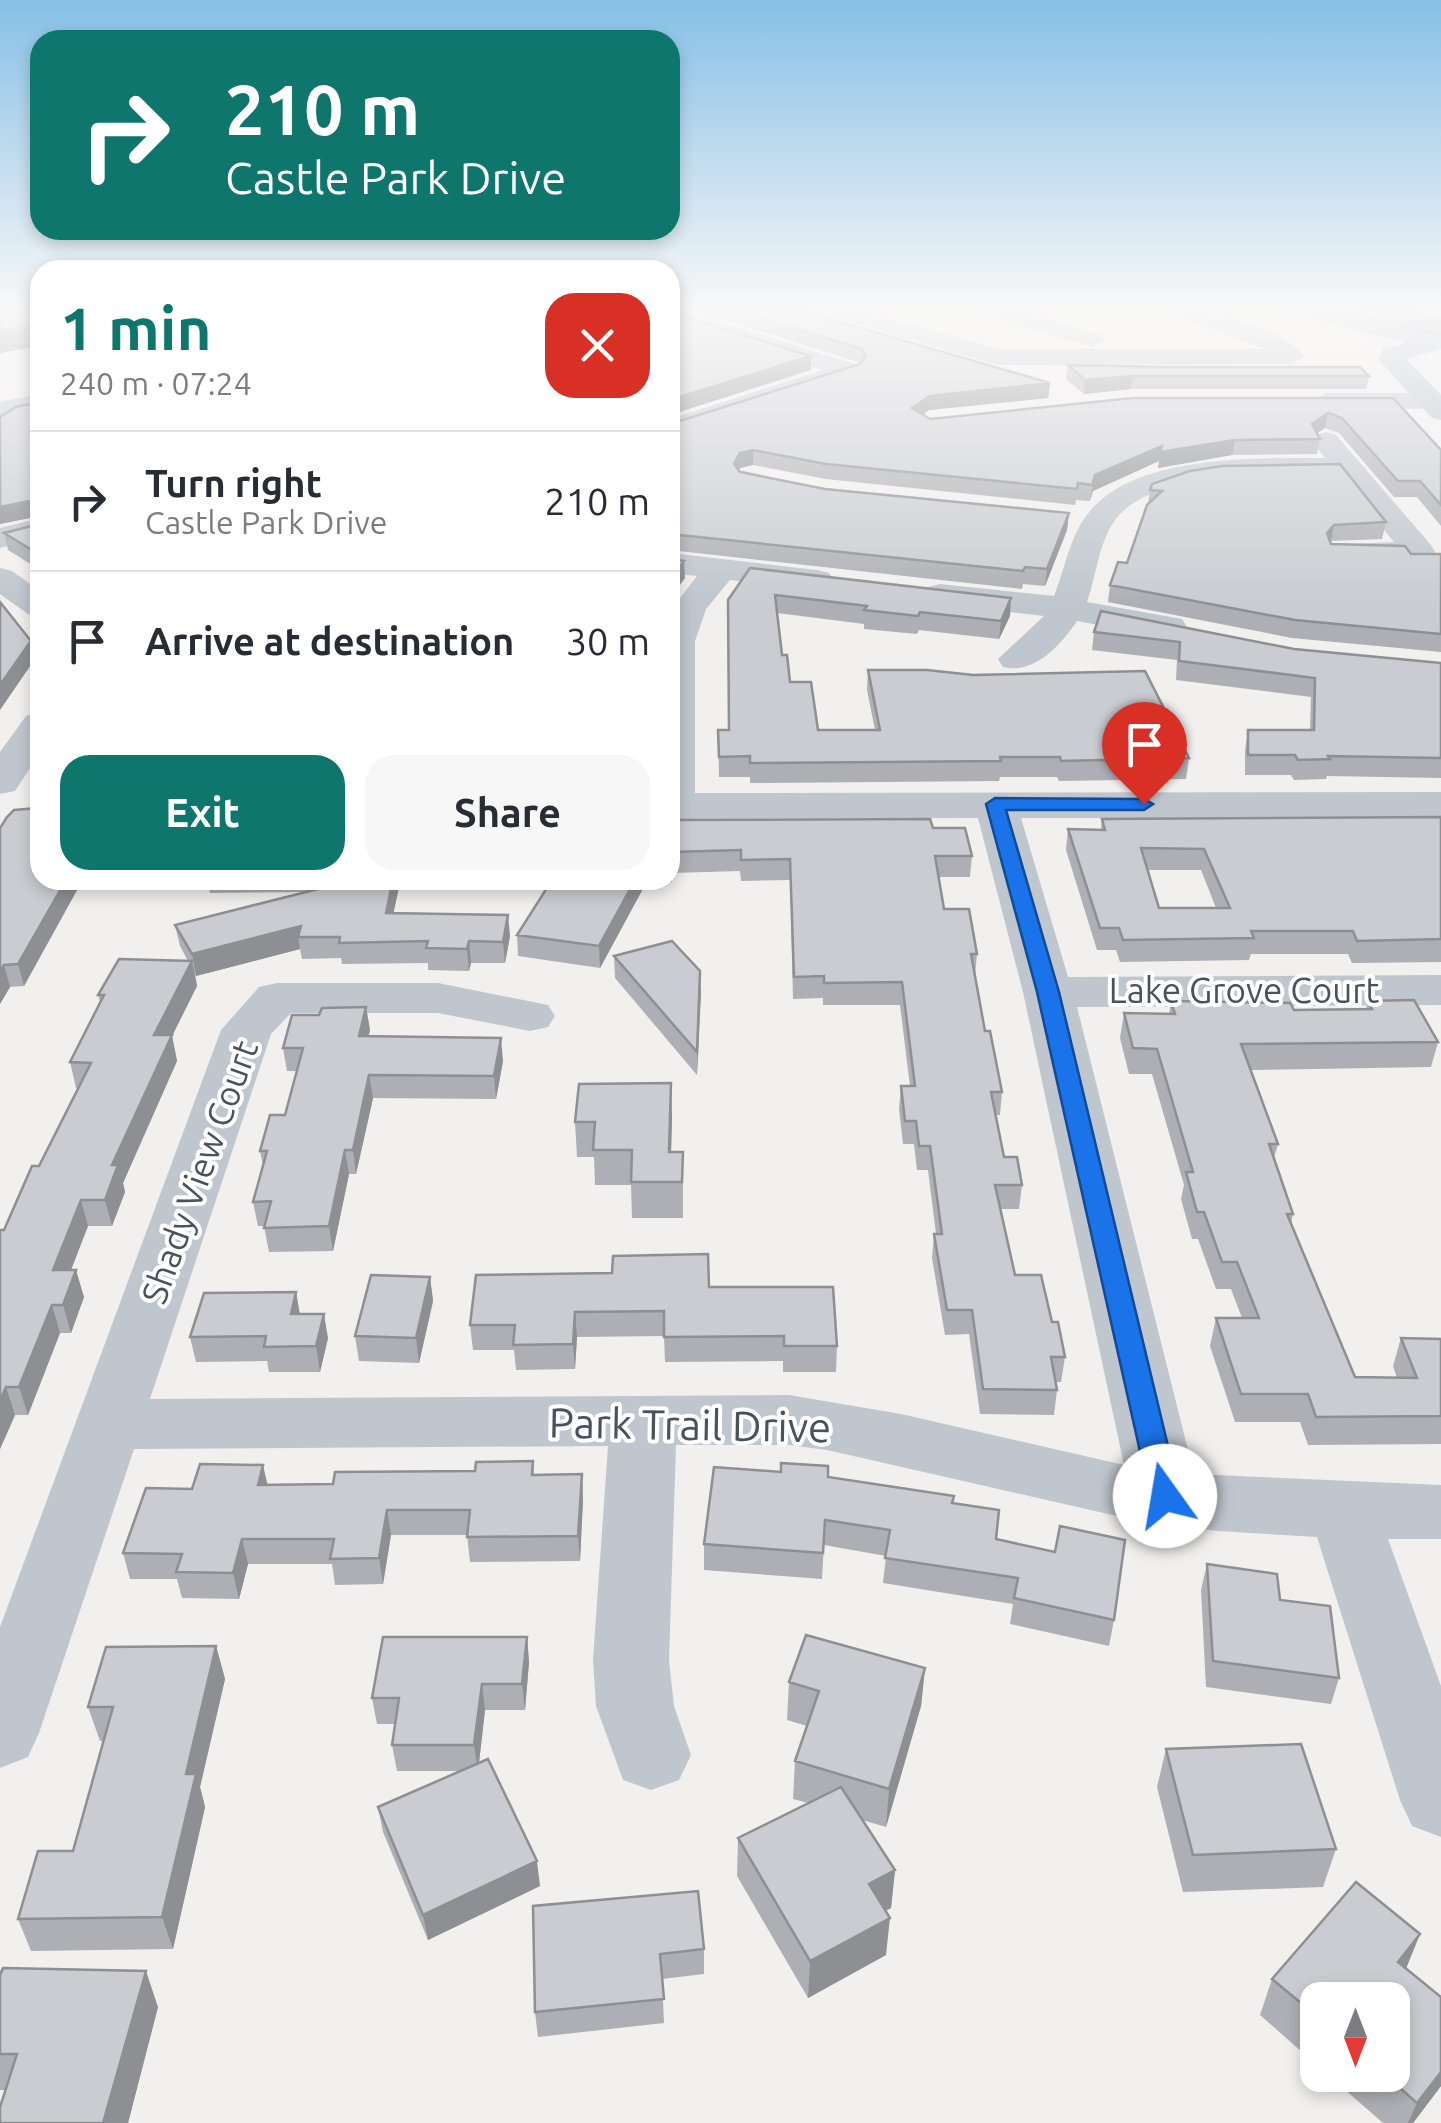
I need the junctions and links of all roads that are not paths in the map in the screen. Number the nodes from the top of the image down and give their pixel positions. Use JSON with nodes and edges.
{"nodes":[{"id":1,"x":728,"y":409,"type":"edge"},
{"id":2,"x":1301,"y":409,"type":"edge"},
{"id":3,"x":680,"y":413,"type":"edge"},
{"id":4,"x":700,"y":418,"type":"junction"},
{"id":5,"x":680,"y":425,"type":"edge"},
{"id":6,"x":1348,"y":467,"type":"junction"},
{"id":7,"x":1060,"y":516,"type":"edge"},
{"id":8,"x":1098,"y":520,"type":"junction"},
{"id":9,"x":30,"y":530,"type":"edge"},
{"id":10,"x":0,"y":538,"type":"edge"},
{"id":11,"x":1343,"y":552,"type":"edge"},
{"id":12,"x":680,"y":564,"type":"edge"},
{"id":13,"x":721,"y":570,"type":"junction"},
{"id":14,"x":0,"y":578,"type":"edge"},
{"id":15,"x":854,"y":584,"type":"edge"},
{"id":16,"x":912,"y":591,"type":"edge"},
{"id":17,"x":30,"y":600,"type":"edge"},
{"id":18,"x":1064,"y":608,"type":"junction"},
{"id":19,"x":680,"y":627,"type":"edge"},
{"id":20,"x":1196,"y":634,"type":"edge"},
{"id":21,"x":1016,"y":659,"type":"dead end"},
{"id":22,"x":30,"y":749,"type":"edge"},
{"id":23,"x":9,"y":803,"type":"edge"},
{"id":24,"x":995,"y":804,"type":"junction"},
{"id":25,"x":1441,"y":805,"type":"edge"},
{"id":26,"x":680,"y":806,"type":"edge"},
{"id":27,"x":1441,"y":990,"type":"edge"},
{"id":28,"x":1048,"y":992,"type":"junction"},
{"id":29,"x":530,"y":1016,"type":"dead end"},
{"id":30,"x":644,"y":1422,"type":"junction"},
{"id":31,"x":111,"y":1424,"type":"junction"},
{"id":32,"x":1165,"y":1496,"type":"junction"},
{"id":33,"x":1344,"y":1510,"type":"junction"},
{"id":34,"x":1441,"y":1512,"type":"edge"},
{"id":35,"x":0,"y":1733,"type":"edge"},
{"id":36,"x":651,"y":1755,"type":"dead end"},
{"id":37,"x":1441,"y":1800,"type":"edge"}],
"edges":[{"from":1,"to":4,"type":"street"},
{"from":2,"to":6,"type":"street"},
{"from":3,"to":4,"type":"street"},
{"from":4,"to":5,"type":"street"},
{"from":6,"to":8,"type":"street"},
{"from":6,"to":11,"type":"street"},
{"from":7,"to":8,"type":"street"},
{"from":8,"to":18,"type":"street"},
{"from":9,"to":10,"type":"street"},
{"from":12,"to":13,"type":"street"},
{"from":13,"to":15,"type":"street"},
{"from":13,"to":19,"type":"street"},
{"from":14,"to":17,"type":"street"},
{"from":16,"to":18,"type":"street"},
{"from":18,"to":20,"type":"street"},
{"from":18,"to":21,"type":"street"},
{"from":22,"to":23,"type":"street"},
{"from":24,"to":25,"type":"street"},
{"from":24,"to":26,"type":"street"},
{"from":24,"to":28,"type":"street"},
{"from":27,"to":28,"type":"street","name":"Lake Grove Court"},
{"from":28,"to":32,"type":"street"},
{"from":29,"to":31,"type":"street","name":"Shady View Court"},
{"from":30,"to":31,"type":"street","name":"Park Trail Drive"},
{"from":30,"to":32,"type":"street","name":"Park Trail Drive"},
{"from":30,"to":36,"type":"street"},
{"from":31,"to":35,"type":"street","name":"Shady View Court"},
{"from":32,"to":33,"type":"street","name":"Park Trail Drive"},
{"from":33,"to":34,"type":"street","name":"Park Trail Drive"},
{"from":33,"to":37,"type":"street"}]}
